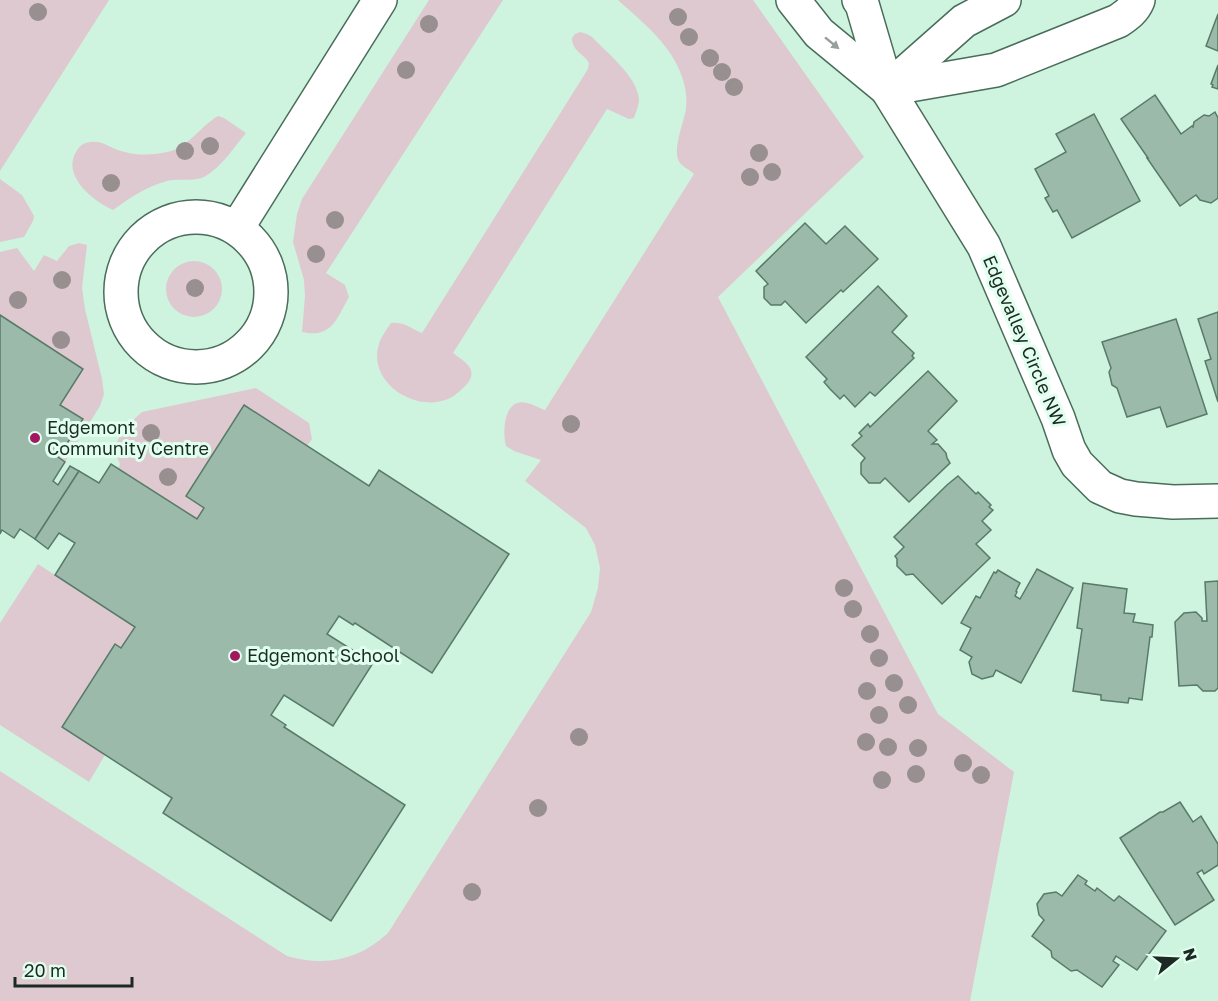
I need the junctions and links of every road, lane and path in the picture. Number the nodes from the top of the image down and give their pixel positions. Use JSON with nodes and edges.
{"nodes":[{"id":1,"x":380,"y":0,"type":"edge"},
{"id":2,"x":793,"y":0,"type":"edge"},
{"id":3,"x":859,"y":0,"type":"edge"},
{"id":4,"x":1004,"y":0,"type":"edge"},
{"id":5,"x":1138,"y":0,"type":"edge"},
{"id":6,"x":887,"y":89,"type":"junction"},
{"id":7,"x":237,"y":228,"type":"junction"},
{"id":8,"x":1218,"y":501,"type":"edge"}],
"edges":[{"from":1,"to":7,"type":"street"},
{"from":2,"to":6,"type":"street","name":"Edgevalley Circle NW","one_way":true},
{"from":3,"to":6,"type":"street","name":"Edgevalley Circle NW"},
{"from":4,"to":6,"type":"street"},
{"from":5,"to":6,"type":"street"},
{"from":6,"to":8,"type":"street","name":"Edgevalley Circle NW"},
{"from":7,"to":7,"type":"street"}]}
